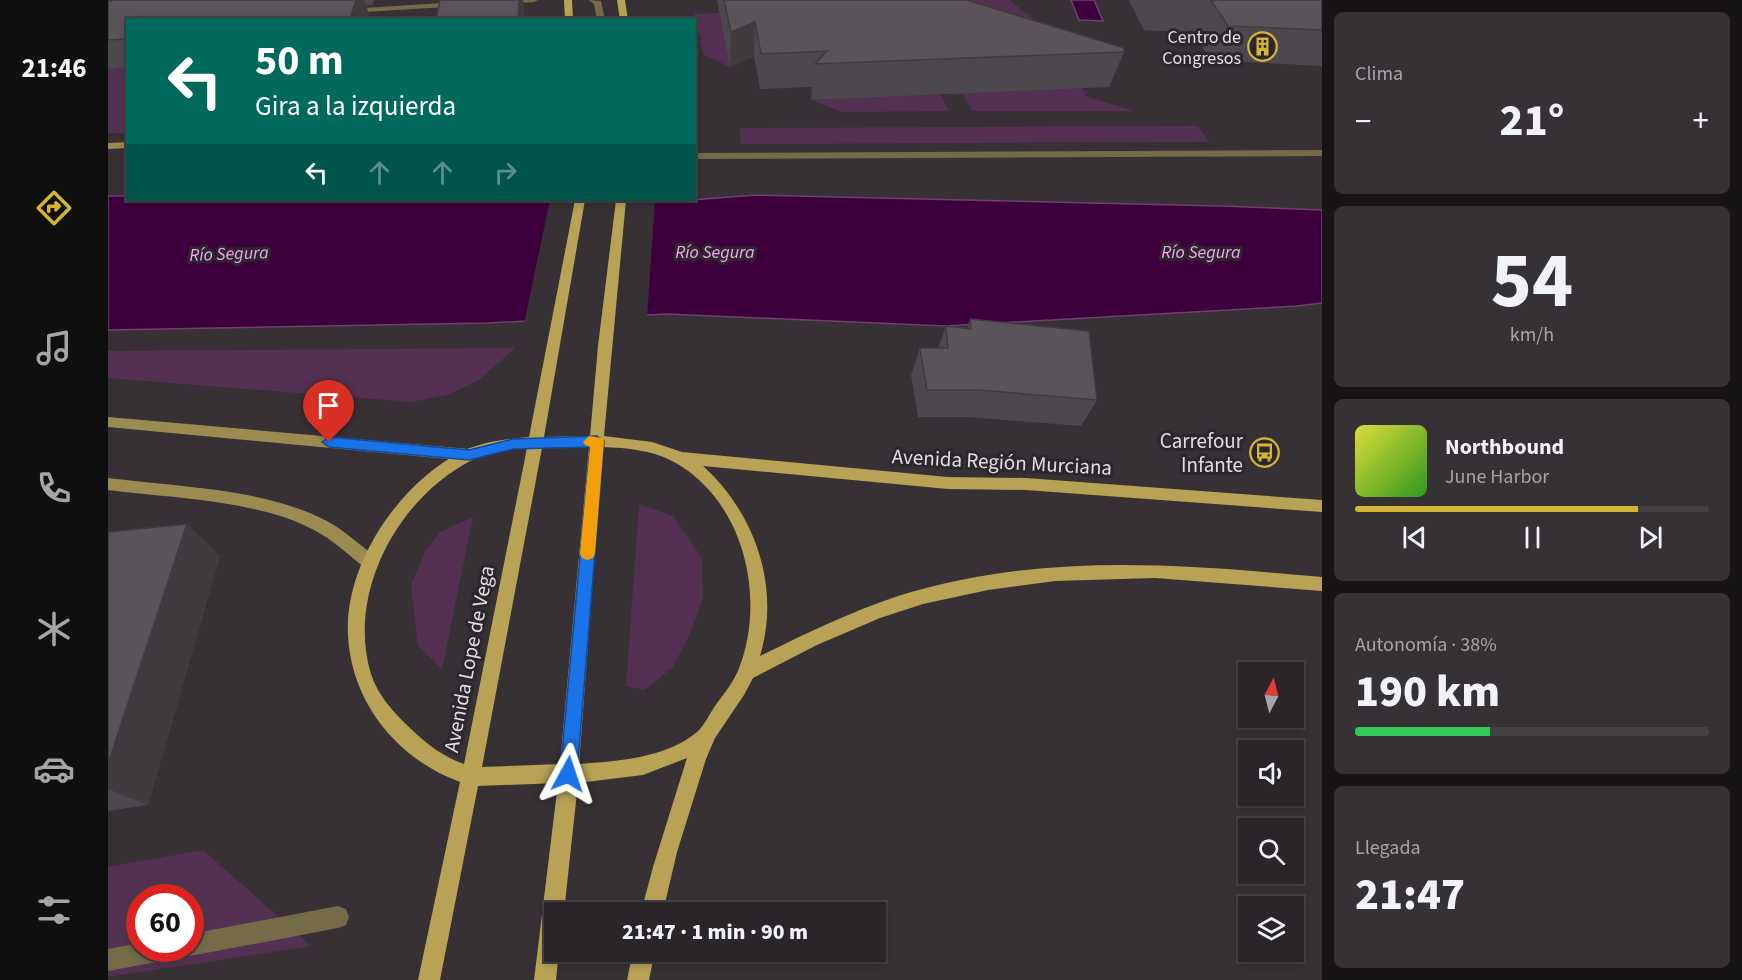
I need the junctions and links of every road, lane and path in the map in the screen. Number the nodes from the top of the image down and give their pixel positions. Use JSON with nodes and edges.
{"nodes":[{"id":1,"x":534,"y":0,"type":"edge"},
{"id":2,"x":568,"y":0,"type":"edge"},
{"id":3,"x":592,"y":0,"type":"edge"},
{"id":4,"x":621,"y":0,"type":"edge"},
{"id":5,"x":498,"y":2,"type":"edge"},
{"id":6,"x":466,"y":4,"type":"edge"},
{"id":7,"x":423,"y":6,"type":"edge"},
{"id":8,"x":342,"y":11,"type":"edge"},
{"id":9,"x":569,"y":18,"type":"edge"},
{"id":10,"x":601,"y":18,"type":"edge"},
{"id":11,"x":624,"y":18,"type":"edge"},
{"id":12,"x":126,"y":145,"type":"edge"},
{"id":13,"x":108,"y":146,"type":"edge"},
{"id":14,"x":1322,"y":153,"type":"edge"},
{"id":15,"x":696,"y":156,"type":"edge"},
{"id":16,"x":580,"y":201,"type":"edge"},
{"id":17,"x":621,"y":201,"type":"edge"},
{"id":18,"x":108,"y":422,"type":"edge"},
{"id":19,"x":597,"y":441,"type":"junction"},
{"id":20,"x":535,"y":442,"type":"junction"},
{"id":21,"x":469,"y":455,"type":"junction"},
{"id":22,"x":680,"y":458,"type":"junction"},
{"id":23,"x":108,"y":484,"type":"edge"},
{"id":24,"x":1322,"y":506,"type":"edge"},
{"id":25,"x":371,"y":563,"type":"junction"},
{"id":26,"x":1322,"y":584,"type":"edge"},
{"id":27,"x":747,"y":672,"type":"junction"},
{"id":28,"x":705,"y":738,"type":"junction"},
{"id":29,"x":568,"y":774,"type":"junction"},
{"id":30,"x":471,"y":775,"type":"junction"},
{"id":31,"x":654,"y":902,"type":"edge"},
{"id":32,"x":338,"y":917,"type":"dead end"},
{"id":33,"x":204,"y":942,"type":"edge"},
{"id":34,"x":126,"y":957,"type":"edge"},
{"id":35,"x":108,"y":960,"type":"edge"},
{"id":36,"x":642,"y":962,"type":"edge"},
{"id":37,"x":429,"y":980,"type":"edge"},
{"id":38,"x":545,"y":980,"type":"edge"},
{"id":39,"x":638,"y":980,"type":"edge"}],
"edges":[{"from":1,"to":5,"type":"street"},
{"from":2,"to":9,"type":"main road"},
{"from":3,"to":10,"type":"street"},
{"from":4,"to":11,"type":"main road"},
{"from":6,"to":7,"type":"street"},
{"from":7,"to":8,"type":"street"},
{"from":12,"to":13,"type":"main road"},
{"from":14,"to":15,"type":"street"},
{"from":16,"to":20,"type":"main road","name":"Avenida Lope de Vega"},
{"from":17,"to":19,"type":"main road"},
{"from":18,"to":21,"type":"main road"},
{"from":19,"to":20,"type":"main road"},
{"from":19,"to":22,"type":"main road"},
{"from":19,"to":29,"type":"main road"},
{"from":20,"to":21,"type":"main road"},
{"from":20,"to":30,"type":"main road","name":"Avenida Lope de Vega"},
{"from":21,"to":25,"type":"main road"},
{"from":22,"to":24,"type":"main road","name":"Avenida Región Murciana"},
{"from":22,"to":27,"type":"main road"},
{"from":23,"to":25,"type":"main road"},
{"from":25,"to":30,"type":"main road"},
{"from":26,"to":27,"type":"main road"},
{"from":27,"to":28,"type":"main road"},
{"from":28,"to":29,"type":"main road"},
{"from":28,"to":31,"type":"main road"},
{"from":29,"to":30,"type":"main road"},
{"from":29,"to":38,"type":"main road"},
{"from":30,"to":37,"type":"main road","name":"Avenida Lope de Vega"},
{"from":32,"to":33,"type":"street"},
{"from":34,"to":35,"type":"street"},
{"from":36,"to":39,"type":"main road"}]}
